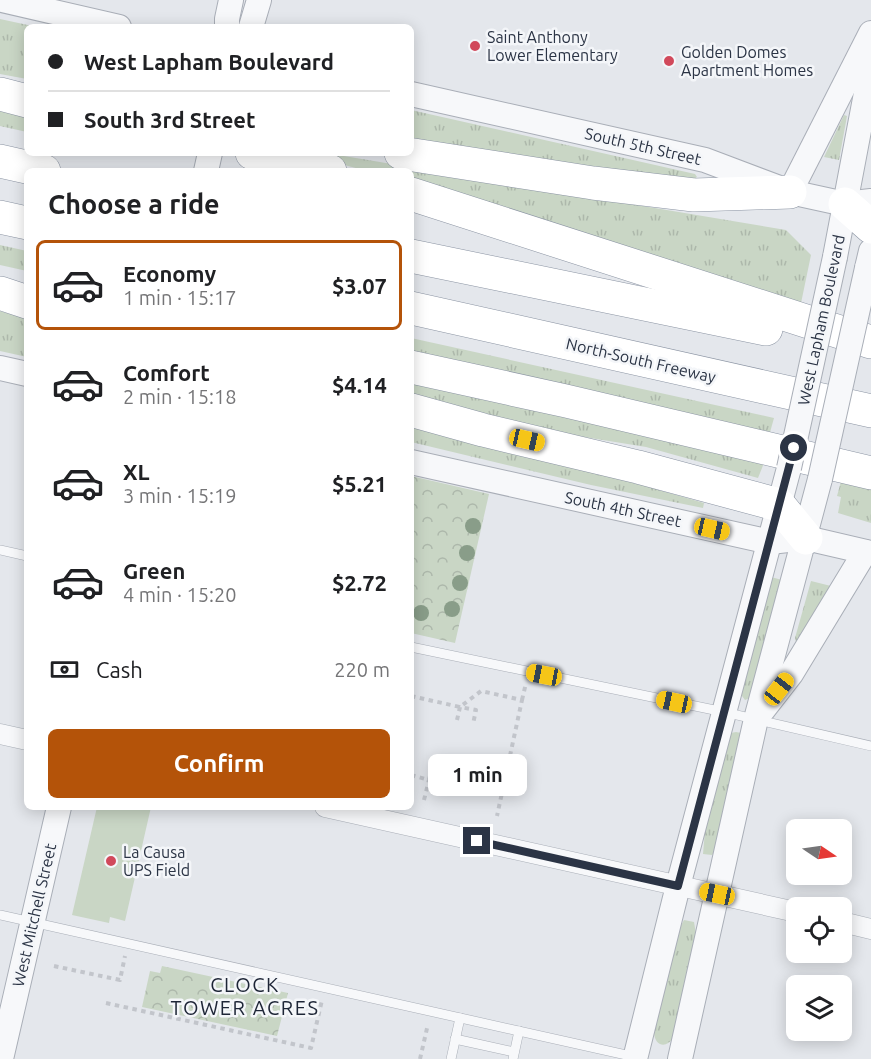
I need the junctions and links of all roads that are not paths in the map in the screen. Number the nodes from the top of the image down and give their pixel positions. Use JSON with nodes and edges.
{"nodes":[{"id":1,"x":2,"y":0,"type":"edge"},
{"id":2,"x":231,"y":0,"type":"edge"},
{"id":3,"x":259,"y":0,"type":"edge"},
{"id":4,"x":110,"y":24,"type":"edge"},
{"id":5,"x":227,"y":24,"type":"edge"},
{"id":6,"x":252,"y":24,"type":"edge"},
{"id":7,"x":871,"y":33,"type":"edge"},
{"id":8,"x":871,"y":67,"type":"edge"},
{"id":9,"x":0,"y":85,"type":"edge"},
{"id":10,"x":24,"y":89,"type":"edge"},
{"id":11,"x":0,"y":94,"type":"edge"},
{"id":12,"x":414,"y":95,"type":"edge"},
{"id":13,"x":24,"y":99,"type":"edge"},
{"id":14,"x":414,"y":155,"type":"edge"},
{"id":15,"x":265,"y":156,"type":"edge"},
{"id":16,"x":0,"y":160,"type":"edge"},
{"id":17,"x":32,"y":168,"type":"edge"},
{"id":18,"x":317,"y":168,"type":"edge"},
{"id":19,"x":790,"y":192,"type":"junction"},
{"id":20,"x":414,"y":196,"type":"edge"},
{"id":21,"x":858,"y":203,"type":"edge"},
{"id":22,"x":0,"y":217,"type":"edge"},
{"id":23,"x":24,"y":222,"type":"edge"},
{"id":24,"x":871,"y":227,"type":"edge"},
{"id":25,"x":414,"y":257,"type":"edge"},
{"id":26,"x":869,"y":259,"type":"edge"},
{"id":27,"x":0,"y":277,"type":"edge"},
{"id":28,"x":24,"y":281,"type":"edge"},
{"id":29,"x":0,"y":293,"type":"edge"},
{"id":30,"x":24,"y":301,"type":"edge"},
{"id":31,"x":414,"y":309,"type":"edge"},
{"id":32,"x":871,"y":342,"type":"edge"},
{"id":33,"x":871,"y":350,"type":"edge"},
{"id":34,"x":0,"y":368,"type":"edge"},
{"id":35,"x":414,"y":368,"type":"edge"},
{"id":36,"x":24,"y":373,"type":"edge"},
{"id":37,"x":414,"y":411,"type":"edge"},
{"id":38,"x":871,"y":411,"type":"edge"},
{"id":39,"x":414,"y":463,"type":"edge"},
{"id":40,"x":871,"y":473,"type":"edge"},
{"id":41,"x":779,"y":506,"type":"junction"},
{"id":42,"x":806,"y":538,"type":"junction"},
{"id":43,"x":770,"y":542,"type":"junction"},
{"id":44,"x":0,"y":550,"type":"edge"},
{"id":45,"x":868,"y":553,"type":"edge"},
{"id":46,"x":24,"y":555,"type":"edge"},
{"id":47,"x":414,"y":648,"type":"edge"},
{"id":48,"x":724,"y":712,"type":"junction"},
{"id":49,"x":756,"y":719,"type":"junction"},
{"id":50,"x":0,"y":734,"type":"edge"},
{"id":51,"x":24,"y":739,"type":"edge"},
{"id":52,"x":871,"y":746,"type":"edge"},
{"id":53,"x":58,"y":810,"type":"edge"},
{"id":54,"x":338,"y":810,"type":"edge"},
{"id":55,"x":678,"y":886,"type":"junction"},
{"id":56,"x":717,"y":894,"type":"junction"},
{"id":57,"x":786,"y":910,"type":"edge"},
{"id":58,"x":0,"y":915,"type":"edge"},
{"id":59,"x":32,"y":922,"type":"junction"},
{"id":60,"x":852,"y":924,"type":"edge"},
{"id":61,"x":871,"y":929,"type":"edge"},
{"id":62,"x":460,"y":1018,"type":"junction"},
{"id":63,"x":519,"y":1031,"type":"junction"},
{"id":64,"x":455,"y":1039,"type":"junction"},
{"id":65,"x":514,"y":1055,"type":"edge"},
{"id":66,"x":638,"y":1058,"type":"edge"},
{"id":67,"x":1,"y":1059,"type":"edge"},
{"id":68,"x":451,"y":1059,"type":"edge"},
{"id":69,"x":680,"y":1059,"type":"edge"}],
"edges":[{"from":1,"to":4,"type":"street"},
{"from":2,"to":5,"type":"street"},
{"from":3,"to":6,"type":"street"},
{"from":7,"to":19,"type":"street"},
{"from":8,"to":21,"type":"street","name":"West Lapham Boulevard"},
{"from":9,"to":10,"type":"highway"},
{"from":11,"to":13,"type":"highway"},
{"from":12,"to":19,"type":"street","name":"South 5th Street"},
{"from":14,"to":19,"type":"highway"},
{"from":15,"to":18,"type":"highway"},
{"from":16,"to":17,"type":"highway"},
{"from":19,"to":21,"type":"street","name":"South 5th Street"},
{"from":20,"to":32,"type":"highway"},
{"from":21,"to":24,"type":"highway"},
{"from":21,"to":41,"type":"street","name":"West Lapham Boulevard","bridge":true},
{"from":22,"to":23,"type":"highway"},
{"from":25,"to":33,"type":"highway"},
{"from":26,"to":42,"type":"street","name":"West Lapham Boulevard","bridge":true},
{"from":27,"to":28,"type":"highway"},
{"from":29,"to":30,"type":"highway"},
{"from":31,"to":38,"type":"highway","name":"North-South Freeway"},
{"from":34,"to":36,"type":"street"},
{"from":35,"to":40,"type":"highway"},
{"from":37,"to":41,"type":"highway"},
{"from":39,"to":43,"type":"street","name":"South 4th Street"},
{"from":41,"to":42,"type":"highway"},
{"from":41,"to":43,"type":"street","name":"West Lapham Boulevard"},
{"from":42,"to":43,"type":"street","name":"South 4th Street"},
{"from":42,"to":45,"type":"street","name":"South 4th Street"},
{"from":42,"to":49,"type":"street","name":"West Lapham Boulevard"},
{"from":43,"to":48,"type":"street","name":"West Lapham Boulevard"},
{"from":44,"to":46,"type":"lane"},
{"from":45,"to":49,"type":"street"},
{"from":47,"to":48,"type":"lane"},
{"from":48,"to":49,"type":"lane"},
{"from":48,"to":55,"type":"street","name":"West Lapham Boulevard"},
{"from":49,"to":52,"type":"lane"},
{"from":49,"to":56,"type":"street","name":"West Lapham Boulevard"},
{"from":50,"to":51,"type":"street"},
{"from":53,"to":59,"type":"street","name":"West Mitchell Street"},
{"from":54,"to":55,"type":"street"},
{"from":55,"to":56,"type":"street"},
{"from":55,"to":66,"type":"street","name":"West Lapham Boulevard"},
{"from":56,"to":57,"type":"street"},
{"from":56,"to":69,"type":"street","name":"West Lapham Boulevard"},
{"from":58,"to":59,"type":"lane"},
{"from":59,"to":62,"type":"lane"},
{"from":59,"to":67,"type":"street","name":"West Mitchell Street"},
{"from":60,"to":61,"type":"street"},
{"from":62,"to":63,"type":"lane"},
{"from":62,"to":64,"type":"lane"},
{"from":63,"to":65,"type":"lane"},
{"from":63,"to":66,"type":"lane"},
{"from":64,"to":65,"type":"lane"},
{"from":64,"to":68,"type":"lane"}]}
